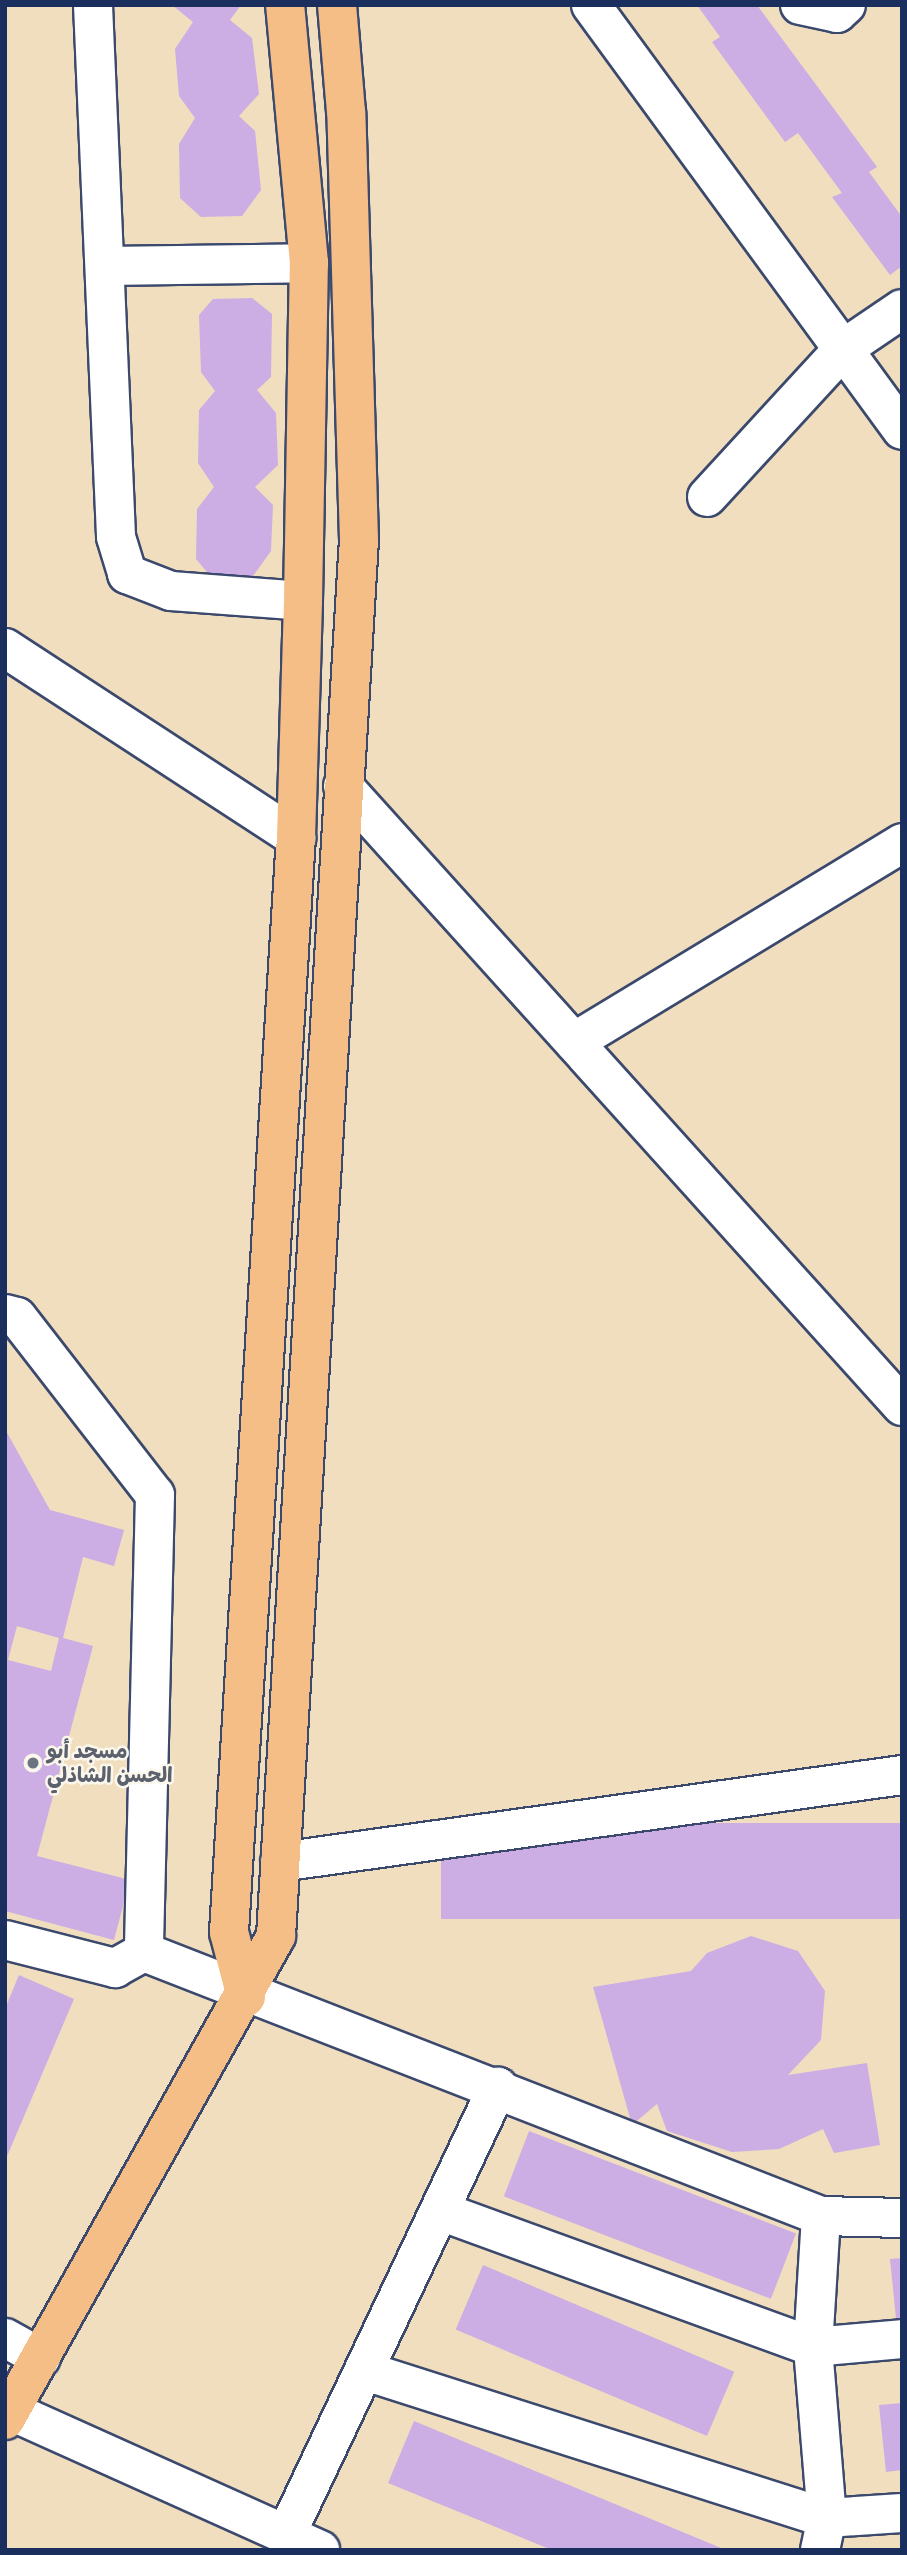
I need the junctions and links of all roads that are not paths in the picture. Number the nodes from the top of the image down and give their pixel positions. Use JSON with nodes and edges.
{"nodes":[{"id":1,"x":93,"y":5,"type":"edge"},
{"id":2,"x":285,"y":5,"type":"edge"},
{"id":3,"x":337,"y":5,"type":"edge"},
{"id":4,"x":591,"y":5,"type":"edge"},
{"id":5,"x":800,"y":5,"type":"edge"},
{"id":6,"x":846,"y":5,"type":"edge"},
{"id":7,"x":309,"y":262,"type":"junction"},
{"id":8,"x":104,"y":266,"type":"junction"},
{"id":9,"x":902,"y":309,"type":"edge"},
{"id":10,"x":842,"y":349,"type":"junction"},
{"id":11,"x":902,"y":429,"type":"edge"},
{"id":12,"x":707,"y":497,"type":"dead end"},
{"id":13,"x":303,"y":601,"type":"junction"},
{"id":14,"x":5,"y":648,"type":"edge"},
{"id":15,"x":343,"y":786,"type":"junction"},
{"id":16,"x":296,"y":838,"type":"junction"},
{"id":17,"x":902,"y":843,"type":"edge"},
{"id":18,"x":574,"y":1042,"type":"junction"},
{"id":19,"x":5,"y":1314,"type":"edge"},
{"id":20,"x":902,"y":1406,"type":"edge"},
{"id":21,"x":902,"y":1775,"type":"edge"},
{"id":22,"x":280,"y":1862,"type":"junction"},
{"id":23,"x":5,"y":1940,"type":"edge"},
{"id":24,"x":144,"y":1952,"type":"junction"},
{"id":25,"x":246,"y":1997,"type":"junction"},
{"id":26,"x":498,"y":2087,"type":"junction"},
{"id":27,"x":440,"y":2211,"type":"junction"},
{"id":28,"x":821,"y":2216,"type":"junction"},
{"id":29,"x":902,"y":2218,"type":"edge"},
{"id":30,"x":5,"y":2338,"type":"edge"},
{"id":31,"x":902,"y":2339,"type":"edge"},
{"id":32,"x":813,"y":2347,"type":"junction"},
{"id":33,"x":41,"y":2358,"type":"junction"},
{"id":34,"x":365,"y":2371,"type":"junction"},
{"id":35,"x":8,"y":2416,"type":"edge"},
{"id":36,"x":902,"y":2513,"type":"edge"},
{"id":37,"x":823,"y":2534,"type":"edge"},
{"id":38,"x":286,"y":2535,"type":"junction"},
{"id":39,"x":320,"y":2550,"type":"edge"}],
"edges":[{"from":1,"to":8,"type":"street"},
{"from":2,"to":7,"type":"main road"},
{"from":3,"to":15,"type":"main road"},
{"from":4,"to":10,"type":"street"},
{"from":5,"to":6,"type":"street"},
{"from":7,"to":8,"type":"street"},
{"from":7,"to":13,"type":"main road"},
{"from":8,"to":13,"type":"street"},
{"from":9,"to":10,"type":"street"},
{"from":10,"to":11,"type":"street"},
{"from":10,"to":12,"type":"street"},
{"from":13,"to":16,"type":"main road"},
{"from":14,"to":16,"type":"street"},
{"from":15,"to":18,"type":"street"},
{"from":15,"to":22,"type":"main road"},
{"from":16,"to":25,"type":"main road"},
{"from":17,"to":18,"type":"street"},
{"from":18,"to":20,"type":"street"},
{"from":19,"to":24,"type":"street"},
{"from":21,"to":22,"type":"street"},
{"from":22,"to":25,"type":"main road"},
{"from":23,"to":24,"type":"street"},
{"from":24,"to":25,"type":"street"},
{"from":25,"to":26,"type":"street"},
{"from":25,"to":33,"type":"main road"},
{"from":26,"to":27,"type":"street"},
{"from":26,"to":28,"type":"street"},
{"from":27,"to":32,"type":"street"},
{"from":27,"to":34,"type":"street"},
{"from":28,"to":29,"type":"street"},
{"from":28,"to":32,"type":"street"},
{"from":30,"to":33,"type":"street"},
{"from":31,"to":32,"type":"street"},
{"from":32,"to":37,"type":"street"},
{"from":33,"to":35,"type":"main road"},
{"from":34,"to":37,"type":"street"},
{"from":34,"to":38,"type":"street"},
{"from":35,"to":38,"type":"street"},
{"from":36,"to":37,"type":"street"},
{"from":38,"to":39,"type":"street"}]}
